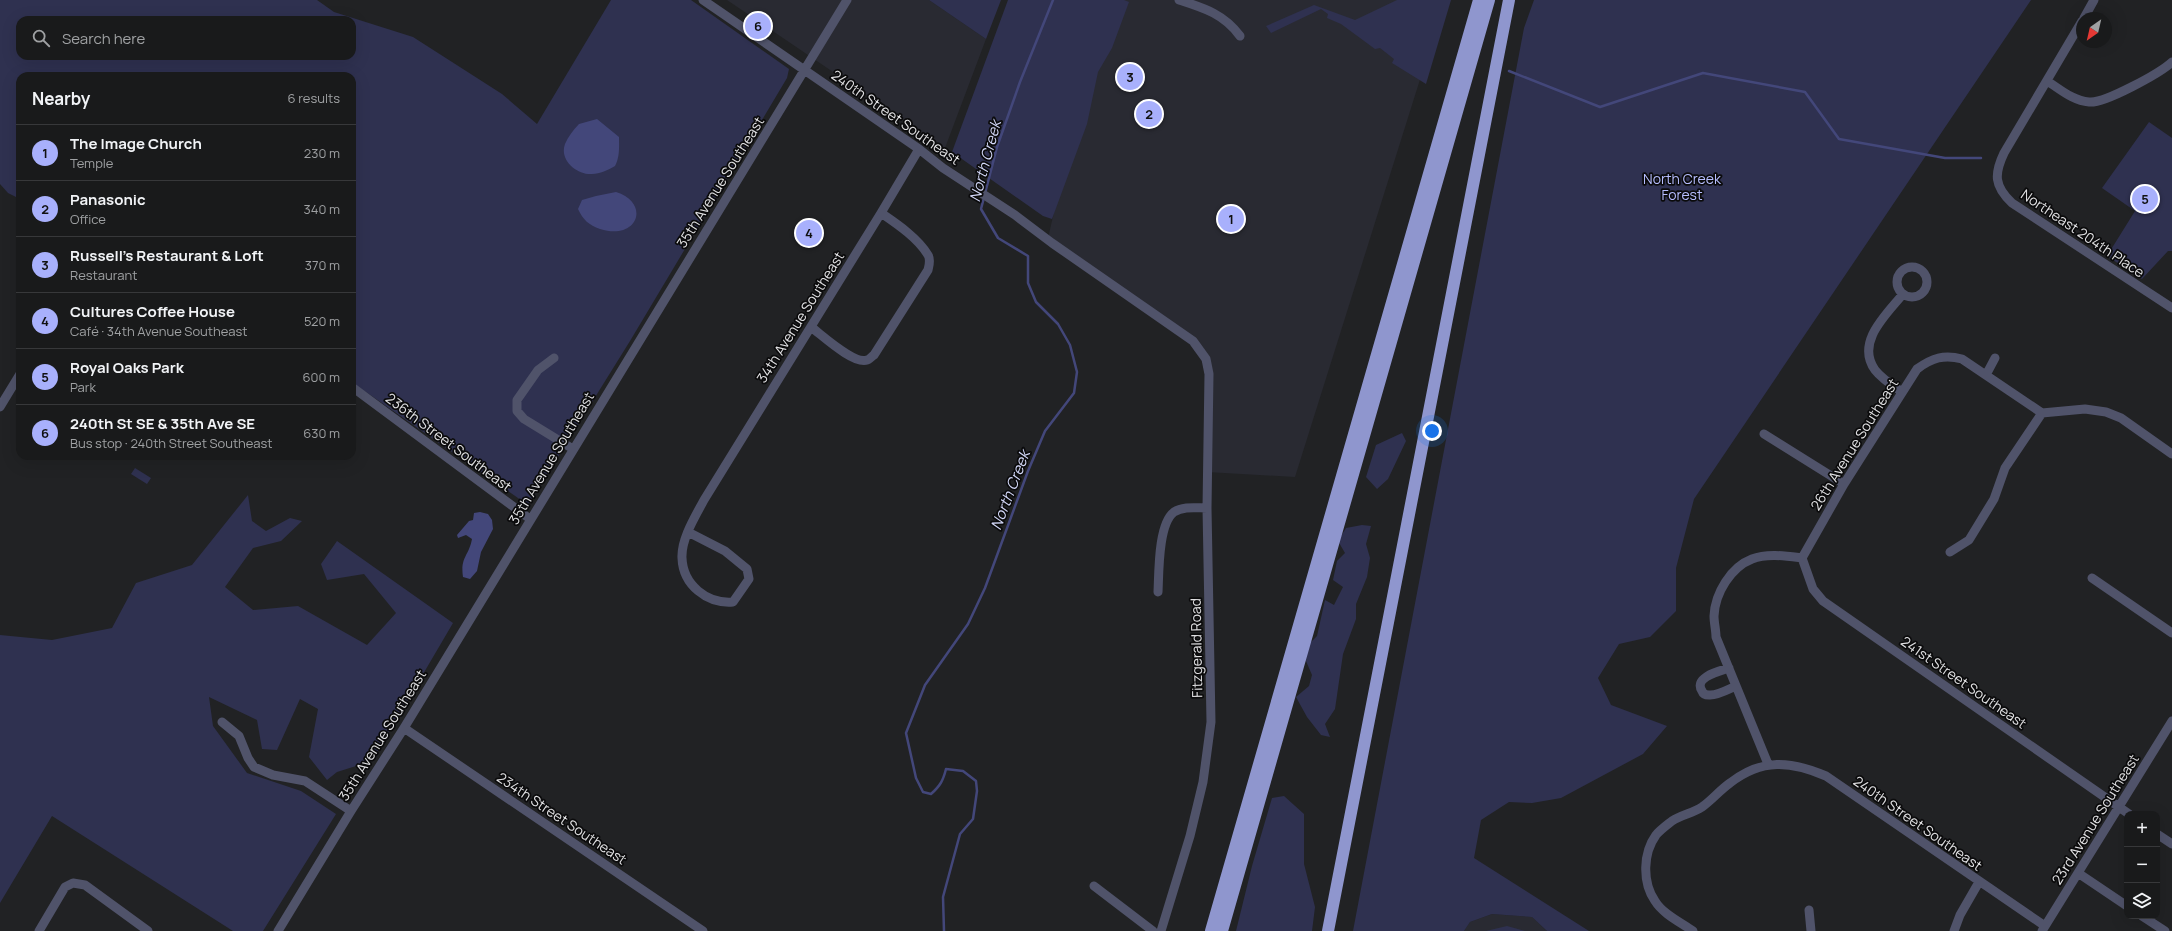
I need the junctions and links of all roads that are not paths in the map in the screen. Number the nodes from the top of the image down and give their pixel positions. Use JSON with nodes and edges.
{"nodes":[{"id":1,"x":703,"y":0,"type":"edge"},
{"id":2,"x":847,"y":0,"type":"edge"},
{"id":3,"x":1179,"y":0,"type":"edge"},
{"id":4,"x":1479,"y":0,"type":"edge"},
{"id":5,"x":1489,"y":0,"type":"edge"},
{"id":6,"x":1502,"y":0,"type":"edge"},
{"id":7,"x":1509,"y":0,"type":"edge"},
{"id":8,"x":2094,"y":0,"type":"edge"},
{"id":9,"x":2087,"y":12,"type":"edge"},
{"id":10,"x":2076,"y":31,"type":"edge"},
{"id":11,"x":1240,"y":36,"type":"dead end"},
{"id":12,"x":2172,"y":62,"type":"edge"},
{"id":13,"x":805,"y":71,"type":"junction"},
{"id":14,"x":2047,"y":81,"type":"junction"},
{"id":15,"x":919,"y":149,"type":"junction"},
{"id":16,"x":881,"y":213,"type":"junction"},
{"id":17,"x":1422,"y":232,"type":"junction"},
{"id":18,"x":1411,"y":242,"type":"junction"},
{"id":19,"x":1903,"y":294,"type":"dead end"},
{"id":20,"x":2172,"y":308,"type":"edge"},
{"id":21,"x":811,"y":327,"type":"junction"},
{"id":22,"x":554,"y":358,"type":"dead end"},
{"id":23,"x":1995,"y":358,"type":"dead end"},
{"id":24,"x":1206,"y":359,"type":"joint"},
{"id":25,"x":1986,"y":375,"type":"junction"},
{"id":26,"x":16,"y":379,"type":"edge"},
{"id":27,"x":356,"y":390,"type":"edge"},
{"id":28,"x":1902,"y":392,"type":"junction"},
{"id":29,"x":3,"y":395,"type":"edge"},
{"id":30,"x":0,"y":408,"type":"edge"},
{"id":31,"x":2042,"y":413,"type":"junction"},
{"id":32,"x":1764,"y":434,"type":"dead end"},
{"id":33,"x":573,"y":449,"type":"junction"},
{"id":34,"x":2172,"y":454,"type":"edge"},
{"id":35,"x":1844,"y":484,"type":"junction"},
{"id":36,"x":1206,"y":508,"type":"junction"},
{"id":37,"x":530,"y":519,"type":"junction"},
{"id":38,"x":688,"y":532,"type":"junction"},
{"id":39,"x":1950,"y":552,"type":"dead end"},
{"id":40,"x":1802,"y":558,"type":"junction"},
{"id":41,"x":2092,"y":578,"type":"dead end"},
{"id":42,"x":1158,"y":592,"type":"dead end"},
{"id":43,"x":2172,"y":633,"type":"edge"},
{"id":44,"x":1729,"y":668,"type":"junction"},
{"id":45,"x":1736,"y":686,"type":"junction"},
{"id":46,"x":2172,"y":721,"type":"edge"},
{"id":47,"x":222,"y":722,"type":"dead end"},
{"id":48,"x":404,"y":728,"type":"junction"},
{"id":49,"x":1768,"y":764,"type":"junction"},
{"id":50,"x":2120,"y":808,"type":"junction"},
{"id":51,"x":351,"y":811,"type":"junction"},
{"id":52,"x":2124,"y":811,"type":"edge"},
{"id":53,"x":2160,"y":836,"type":"edge"},
{"id":54,"x":2172,"y":844,"type":"edge"},
{"id":55,"x":2078,"y":873,"type":"junction"},
{"id":56,"x":1979,"y":882,"type":"junction"},
{"id":57,"x":1094,"y":886,"type":"dead end"},
{"id":58,"x":2124,"y":904,"type":"edge"},
{"id":59,"x":1218,"y":906,"type":"junction"},
{"id":60,"x":1809,"y":910,"type":"dead end"},
{"id":61,"x":2147,"y":919,"type":"edge"},
{"id":62,"x":1223,"y":926,"type":"edge"},
{"id":63,"x":2043,"y":928,"type":"edge"},
{"id":64,"x":40,"y":931,"type":"edge"},
{"id":65,"x":148,"y":931,"type":"edge"},
{"id":66,"x":278,"y":931,"type":"edge"},
{"id":67,"x":702,"y":931,"type":"edge"},
{"id":68,"x":1154,"y":931,"type":"edge"},
{"id":69,"x":1161,"y":931,"type":"edge"},
{"id":70,"x":1211,"y":931,"type":"edge"},
{"id":71,"x":1321,"y":931,"type":"edge"},
{"id":72,"x":1328,"y":931,"type":"edge"},
{"id":73,"x":1693,"y":931,"type":"edge"},
{"id":74,"x":1812,"y":931,"type":"edge"},
{"id":75,"x":1954,"y":931,"type":"edge"},
{"id":76,"x":2165,"y":931,"type":"edge"}],
"edges":[{"from":1,"to":13,"type":"street","name":"240th Street Southeast"},
{"from":2,"to":13,"type":"street","name":"35th Avenue Southeast"},
{"from":3,"to":11,"type":"street"},
{"from":4,"to":18,"type":"highway"},
{"from":5,"to":17,"type":"highway"},
{"from":6,"to":71,"type":"highway"},
{"from":7,"to":72,"type":"highway"},
{"from":8,"to":9,"type":"street"},
{"from":10,"to":14,"type":"street"},
{"from":12,"to":14,"type":"street"},
{"from":13,"to":15,"type":"street","name":"240th Street Southeast"},
{"from":13,"to":33,"type":"street","name":"35th Avenue Southeast"},
{"from":14,"to":20,"type":"street","name":"Northeast 204th Place"},
{"from":15,"to":16,"type":"street","name":"34th Avenue Southeast"},
{"from":15,"to":24,"type":"street","name":"240th Street Southeast"},
{"from":16,"to":21,"type":"street","name":"34th Avenue Southeast"},
{"from":16,"to":21,"type":"street"},
{"from":17,"to":18,"type":"highway"},
{"from":17,"to":62,"type":"highway"},
{"from":18,"to":59,"type":"highway"},
{"from":19,"to":28,"type":"street"},
{"from":21,"to":38,"type":"street","name":"34th Avenue Southeast"},
{"from":22,"to":33,"type":"street"},
{"from":23,"to":25,"type":"street"},
{"from":24,"to":36,"type":"street","name":"Fitzgerald Road"},
{"from":25,"to":28,"type":"street","name":"26th Avenue Southeast"},
{"from":25,"to":31,"type":"street"},
{"from":26,"to":29,"type":"street"},
{"from":27,"to":37,"type":"street","name":"236th Street Southeast"},
{"from":28,"to":35,"type":"street","name":"26th Avenue Southeast"},
{"from":29,"to":30,"type":"street"},
{"from":31,"to":34,"type":"street"},
{"from":31,"to":39,"type":"street"},
{"from":32,"to":35,"type":"street"},
{"from":33,"to":37,"type":"street","name":"35th Avenue Southeast"},
{"from":35,"to":40,"type":"street","name":"26th Avenue Southeast"},
{"from":36,"to":42,"type":"street"},
{"from":36,"to":69,"type":"street","name":"Fitzgerald Road"},
{"from":37,"to":48,"type":"street","name":"35th Avenue Southeast"},
{"from":38,"to":38,"type":"street","name":"34th Avenue Southeast"},
{"from":40,"to":44,"type":"street"},
{"from":40,"to":50,"type":"street","name":"241st Street Southeast"},
{"from":41,"to":43,"type":"street"},
{"from":44,"to":45,"type":"street"},
{"from":44,"to":45,"type":"street"},
{"from":45,"to":49,"type":"street"},
{"from":46,"to":50,"type":"street","name":"23rd Avenue Southeast"},
{"from":47,"to":51,"type":"street"},
{"from":48,"to":51,"type":"street","name":"35th Avenue Southeast"},
{"from":48,"to":67,"type":"street","name":"234th Street Southeast"},
{"from":49,"to":56,"type":"street","name":"240th Street Southeast"},
{"from":49,"to":73,"type":"street"},
{"from":50,"to":52,"type":"street","name":"241st Street Southeast"},
{"from":50,"to":55,"type":"street","name":"23rd Avenue Southeast"},
{"from":51,"to":66,"type":"street","name":"35th Avenue Southeast"},
{"from":53,"to":54,"type":"street"},
{"from":55,"to":58,"type":"street"},
{"from":55,"to":63,"type":"street","name":"23rd Avenue Southeast"},
{"from":56,"to":63,"type":"street","name":"240th Street Southeast"},
{"from":56,"to":75,"type":"street"},
{"from":57,"to":68,"type":"street"},
{"from":59,"to":62,"type":"highway"},
{"from":59,"to":70,"type":"highway"},
{"from":60,"to":74,"type":"street"},
{"from":61,"to":76,"type":"street"},
{"from":64,"to":65,"type":"street"}]}
